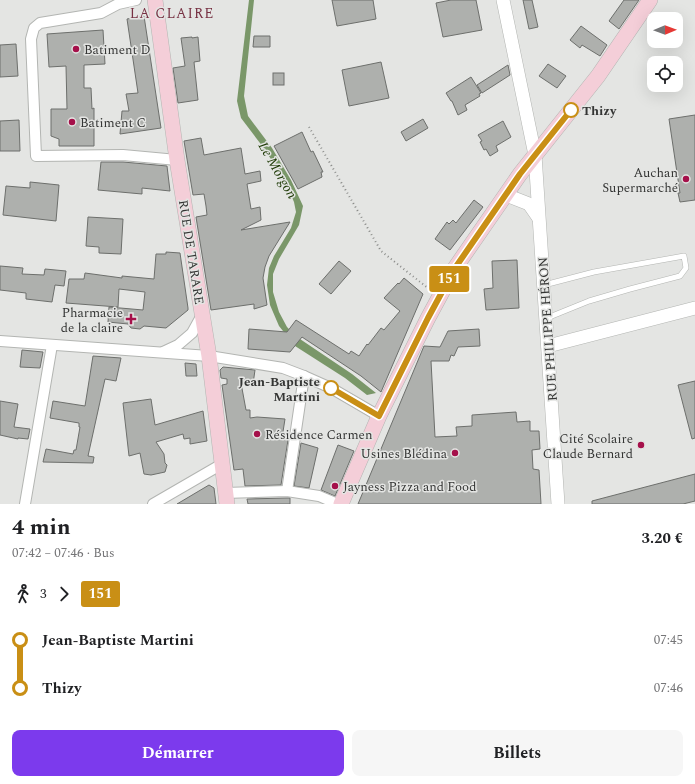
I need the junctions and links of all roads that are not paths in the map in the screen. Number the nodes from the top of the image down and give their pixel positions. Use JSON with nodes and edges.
{"nodes":[{"id":1,"x":136,"y":0,"type":"edge"},
{"id":2,"x":155,"y":0,"type":"edge"},
{"id":3,"x":503,"y":0,"type":"edge"},
{"id":4,"x":662,"y":0,"type":"edge"},
{"id":5,"x":646,"y":5,"type":"edge"},
{"id":6,"x":535,"y":154,"type":"junction"},
{"id":7,"x":177,"y":160,"type":"junction"},
{"id":8,"x":506,"y":195,"type":"junction"},
{"id":9,"x":540,"y":219,"type":"junction"},
{"id":10,"x":544,"y":286,"type":"junction"},
{"id":11,"x":695,"y":308,"type":"edge"},
{"id":12,"x":202,"y":315,"type":"junction"},
{"id":13,"x":546,"y":318,"type":"junction"},
{"id":14,"x":0,"y":341,"type":"edge"},
{"id":15,"x":52,"y":345,"type":"junction"},
{"id":16,"x":548,"y":346,"type":"junction"},
{"id":17,"x":161,"y":352,"type":"junction"},
{"id":18,"x":209,"y":356,"type":"junction"},
{"id":19,"x":304,"y":376,"type":"junction"},
{"id":20,"x":379,"y":416,"type":"junction"},
{"id":21,"x":222,"y":464,"type":"junction"},
{"id":22,"x":287,"y":491,"type":"junction"},
{"id":23,"x":226,"y":498,"type":"edge"},
{"id":24,"x":25,"y":504,"type":"edge"},
{"id":25,"x":153,"y":504,"type":"edge"},
{"id":26,"x":339,"y":504,"type":"edge"},
{"id":27,"x":558,"y":504,"type":"edge"}],
"edges":[{"from":1,"to":7,"type":"street"},
{"from":2,"to":7,"type":"main road","name":"RUE DE TARARE"},
{"from":3,"to":6,"type":"street","name":"RUE PHILIPPE HÉRON"},
{"from":4,"to":5,"type":"main road"},
{"from":5,"to":6,"type":"main road"},
{"from":6,"to":8,"type":"main road"},
{"from":6,"to":9,"type":"street","name":"RUE PHILIPPE HÉRON"},
{"from":7,"to":12,"type":"main road","name":"RUE DE TARARE"},
{"from":8,"to":9,"type":"street"},
{"from":8,"to":20,"type":"main road"},
{"from":9,"to":10,"type":"street","name":"RUE PHILIPPE HÉRON"},
{"from":10,"to":13,"type":"street","name":"RUE PHILIPPE HÉRON"},
{"from":10,"to":13,"type":"lane"},
{"from":11,"to":16,"type":"street"},
{"from":12,"to":17,"type":"street"},
{"from":12,"to":18,"type":"main road","name":"RUE DE TARARE"},
{"from":13,"to":16,"type":"street","name":"RUE PHILIPPE HÉRON"},
{"from":14,"to":15,"type":"street"},
{"from":15,"to":17,"type":"street"},
{"from":15,"to":24,"type":"street"},
{"from":16,"to":27,"type":"street","name":"RUE PHILIPPE HÉRON"},
{"from":17,"to":18,"type":"street"},
{"from":18,"to":19,"type":"street"},
{"from":18,"to":21,"type":"main road","name":"RUE DE TARARE"},
{"from":19,"to":20,"type":"street"},
{"from":19,"to":22,"type":"street"},
{"from":20,"to":26,"type":"main road"},
{"from":21,"to":23,"type":"main road","name":"RUE DE TARARE"},
{"from":21,"to":25,"type":"street"},
{"from":22,"to":23,"type":"street"},
{"from":22,"to":26,"type":"street"}]}
